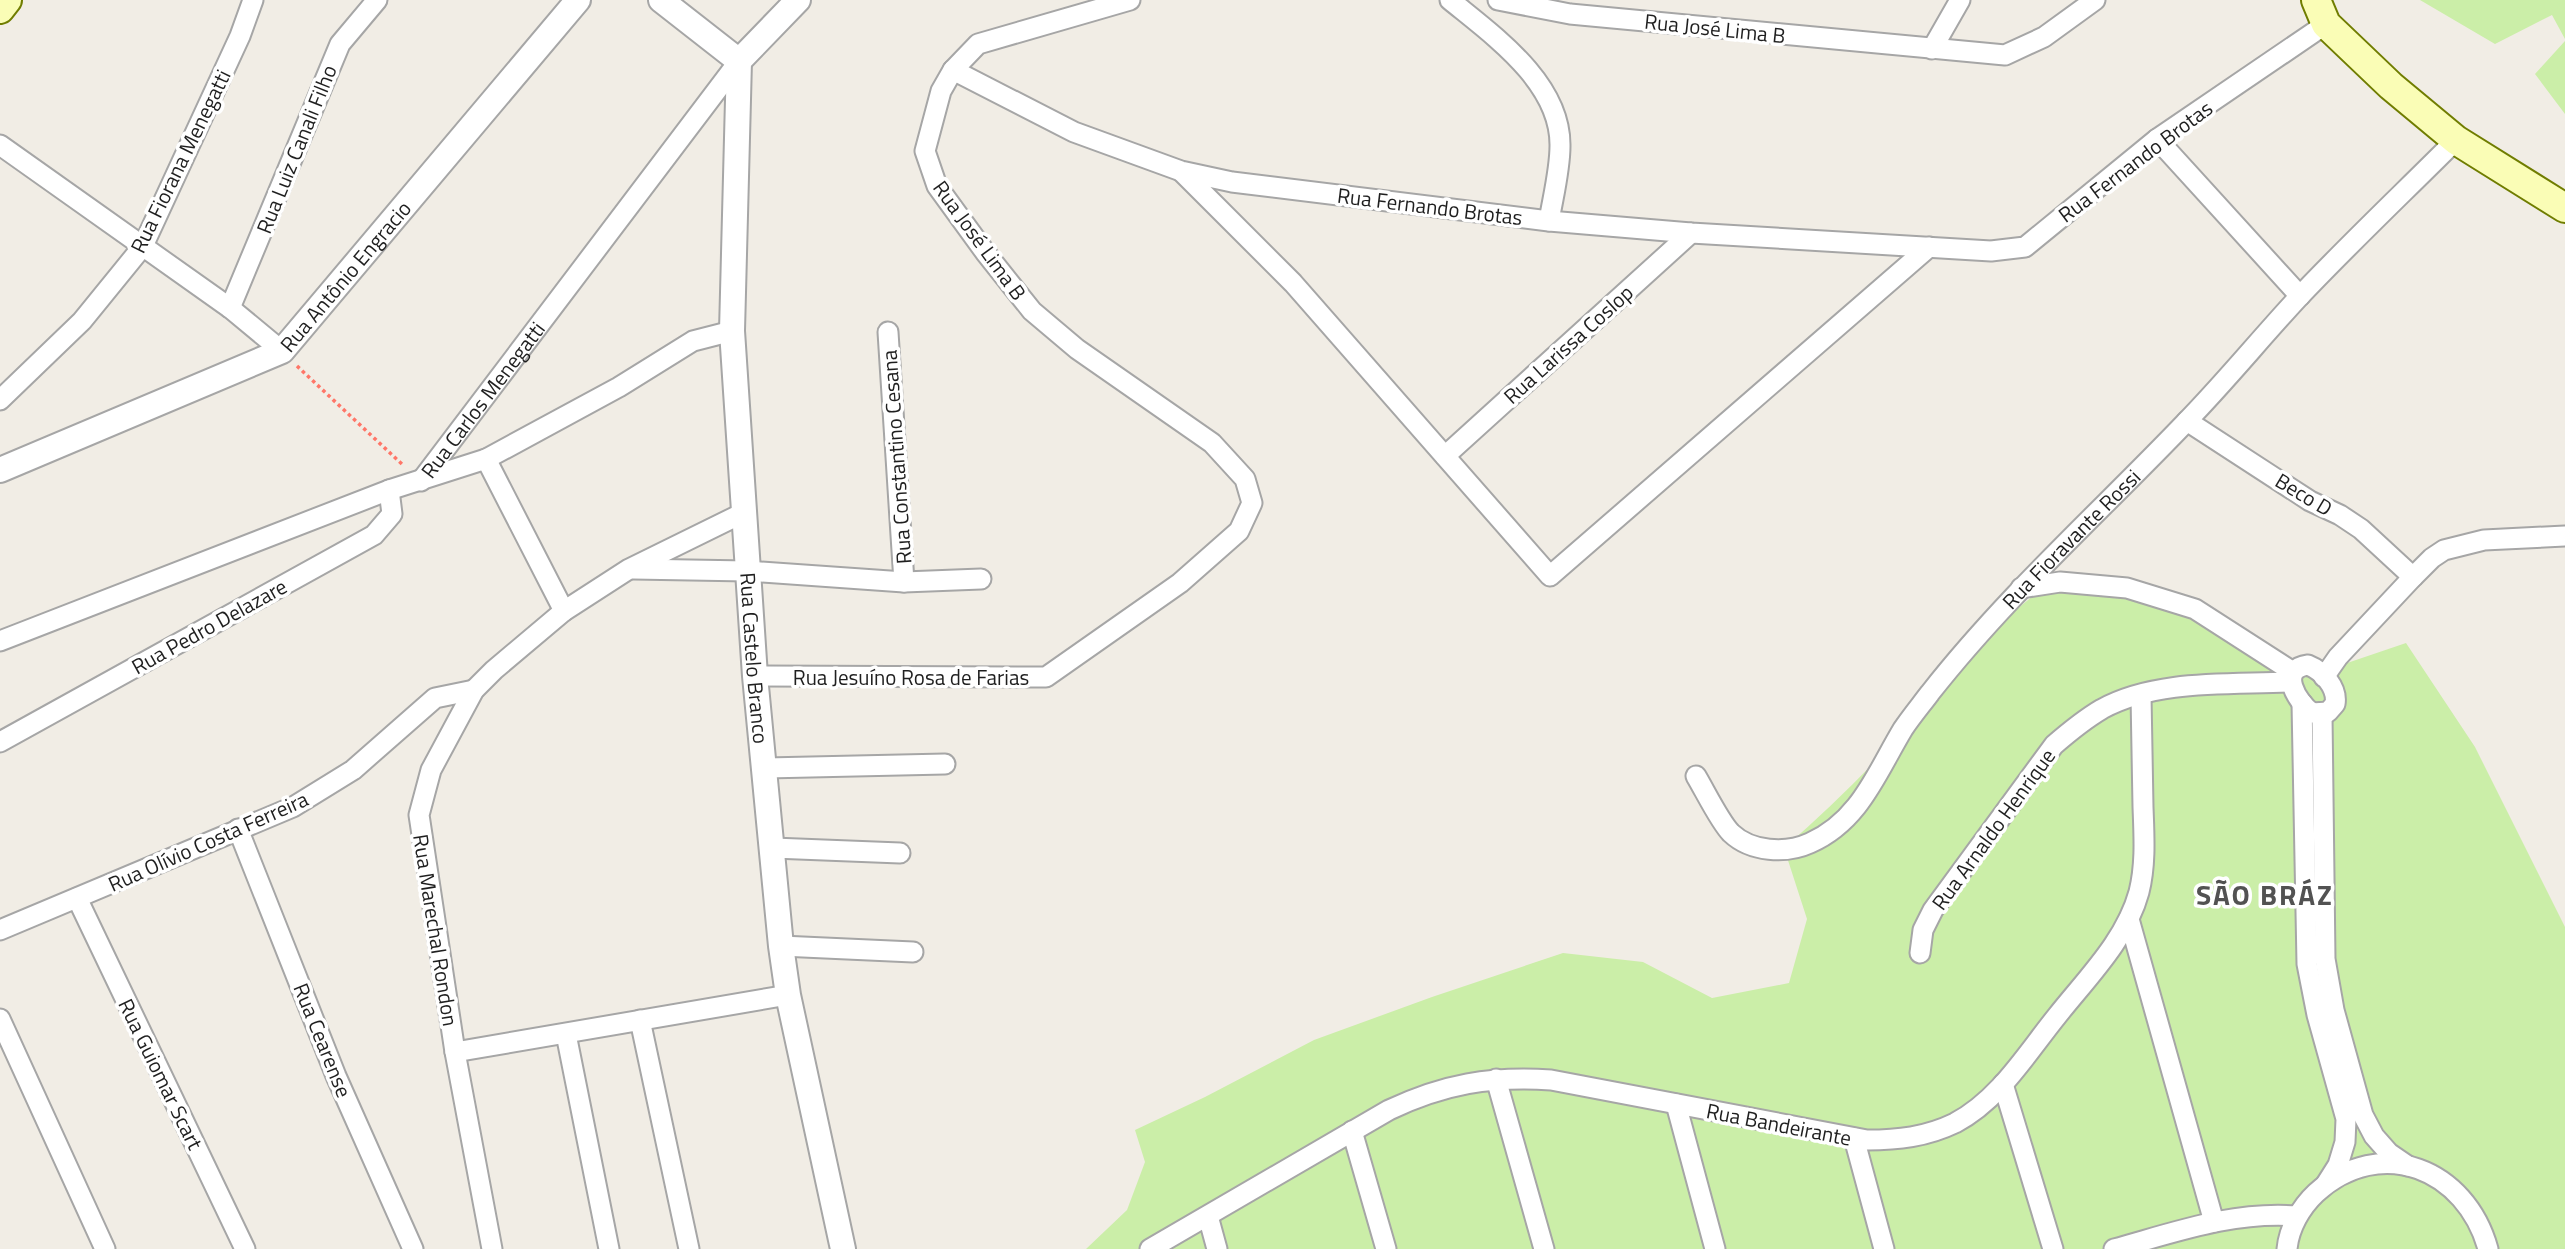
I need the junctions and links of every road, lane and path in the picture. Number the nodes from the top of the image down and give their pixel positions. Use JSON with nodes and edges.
{"nodes":[{"id":1,"x":7,"y":0,"type":"edge"},
{"id":2,"x":253,"y":0,"type":"edge"},
{"id":3,"x":377,"y":0,"type":"edge"},
{"id":4,"x":579,"y":0,"type":"edge"},
{"id":5,"x":661,"y":0,"type":"edge"},
{"id":6,"x":798,"y":0,"type":"edge"},
{"id":7,"x":1130,"y":0,"type":"edge"},
{"id":8,"x":1451,"y":0,"type":"edge"},
{"id":9,"x":1498,"y":0,"type":"edge"},
{"id":10,"x":1960,"y":0,"type":"edge"},
{"id":11,"x":2095,"y":0,"type":"edge"},
{"id":12,"x":0,"y":9,"type":"edge"},
{"id":13,"x":2321,"y":12,"type":"edge"},
{"id":14,"x":1932,"y":49,"type":"junction"},
{"id":15,"x":738,"y":61,"type":"junction"},
{"id":16,"x":953,"y":70,"type":"junction"},
{"id":17,"x":2157,"y":139,"type":"junction"},
{"id":18,"x":2456,"y":141,"type":"junction"},
{"id":19,"x":0,"y":145,"type":"edge"},
{"id":20,"x":1181,"y":171,"type":"junction"},
{"id":21,"x":2565,"y":208,"type":"edge"},
{"id":22,"x":1549,"y":221,"type":"junction"},
{"id":23,"x":1691,"y":233,"type":"junction"},
{"id":24,"x":143,"y":246,"type":"junction"},
{"id":25,"x":1929,"y":247,"type":"junction"},
{"id":26,"x":2300,"y":296,"type":"junction"},
{"id":27,"x":230,"y":308,"type":"junction"},
{"id":28,"x":732,"y":331,"type":"junction"},
{"id":29,"x":888,"y":332,"type":"dead end"},
{"id":30,"x":282,"y":351,"type":"junction"},
{"id":31,"x":0,"y":400,"type":"edge"},
{"id":32,"x":2187,"y":421,"type":"junction"},
{"id":33,"x":1445,"y":456,"type":"junction"},
{"id":34,"x":486,"y":459,"type":"junction"},
{"id":35,"x":0,"y":470,"type":"edge"},
{"id":36,"x":421,"y":481,"type":"junction"},
{"id":37,"x":390,"y":491,"type":"junction"},
{"id":38,"x":1252,"y":503,"type":"joint"},
{"id":39,"x":745,"y":512,"type":"junction"},
{"id":40,"x":2565,"y":536,"type":"edge"},
{"id":41,"x":629,"y":569,"type":"junction"},
{"id":42,"x":747,"y":571,"type":"junction"},
{"id":43,"x":2413,"y":578,"type":"junction"},
{"id":44,"x":981,"y":579,"type":"dead end"},
{"id":45,"x":904,"y":582,"type":"junction"},
{"id":46,"x":2021,"y":588,"type":"junction"},
{"id":47,"x":564,"y":611,"type":"junction"},
{"id":48,"x":0,"y":641,"type":"edge"},
{"id":49,"x":755,"y":676,"type":"junction"},
{"id":50,"x":2292,"y":677,"type":"junction"},
{"id":51,"x":2324,"y":677,"type":"junction"},
{"id":52,"x":474,"y":690,"type":"junction"},
{"id":53,"x":2141,"y":695,"type":"junction"},
{"id":54,"x":2302,"y":703,"type":"junction"},
{"id":55,"x":2322,"y":714,"type":"junction"},
{"id":56,"x":0,"y":742,"type":"edge"},
{"id":57,"x":945,"y":764,"type":"dead end"},
{"id":58,"x":766,"y":768,"type":"junction"},
{"id":59,"x":1696,"y":776,"type":"dead end"},
{"id":60,"x":237,"y":829,"type":"junction"},
{"id":61,"x":773,"y":848,"type":"junction"},
{"id":62,"x":900,"y":853,"type":"dead end"},
{"id":63,"x":77,"y":898,"type":"junction"},
{"id":64,"x":2129,"y":919,"type":"junction"},
{"id":65,"x":0,"y":930,"type":"edge"},
{"id":66,"x":781,"y":946,"type":"junction"},
{"id":67,"x":913,"y":951,"type":"dead end"},
{"id":68,"x":1920,"y":953,"type":"dead end"},
{"id":69,"x":788,"y":995,"type":"junction"},
{"id":70,"x":0,"y":1019,"type":"edge"},
{"id":71,"x":640,"y":1020,"type":"junction"},
{"id":72,"x":566,"y":1034,"type":"junction"},
{"id":73,"x":455,"y":1052,"type":"junction"},
{"id":74,"x":1496,"y":1079,"type":"junction"},
{"id":75,"x":2003,"y":1084,"type":"junction"},
{"id":76,"x":1676,"y":1104,"type":"junction"},
{"id":77,"x":1352,"y":1131,"type":"junction"},
{"id":78,"x":1853,"y":1138,"type":"junction"},
{"id":79,"x":2408,"y":1166,"type":"junction"},
{"id":80,"x":2326,"y":1184,"type":"junction"},
{"id":81,"x":1208,"y":1216,"type":"junction"},
{"id":82,"x":2297,"y":1216,"type":"junction"},
{"id":83,"x":2214,"y":1222,"type":"junction"},
{"id":84,"x":105,"y":1249,"type":"edge"},
{"id":85,"x":245,"y":1249,"type":"edge"},
{"id":86,"x":413,"y":1249,"type":"edge"},
{"id":87,"x":492,"y":1249,"type":"edge"},
{"id":88,"x":609,"y":1249,"type":"edge"},
{"id":89,"x":689,"y":1249,"type":"edge"},
{"id":90,"x":843,"y":1249,"type":"edge"},
{"id":91,"x":1150,"y":1249,"type":"edge"},
{"id":92,"x":1217,"y":1249,"type":"edge"},
{"id":93,"x":1386,"y":1249,"type":"edge"},
{"id":94,"x":1544,"y":1249,"type":"edge"},
{"id":95,"x":1715,"y":1249,"type":"edge"},
{"id":96,"x":1884,"y":1249,"type":"edge"},
{"id":97,"x":2053,"y":1249,"type":"edge"},
{"id":98,"x":2114,"y":1249,"type":"edge"},
{"id":99,"x":2287,"y":1249,"type":"edge"},
{"id":100,"x":2488,"y":1249,"type":"edge"}],
"edges":[{"from":1,"to":12,"type":"main road"},
{"from":2,"to":24,"type":"street","name":"Rua Fiorana Menegatti"},
{"from":3,"to":27,"type":"street","name":"Rua Luiz Canali Filho"},
{"from":4,"to":30,"type":"street","name":"Rua Antônio Engracio"},
{"from":5,"to":15,"type":"street"},
{"from":6,"to":15,"type":"street","name":"Rua Carlos Menegatti"},
{"from":7,"to":16,"type":"street","name":"Rua José Lima B"},
{"from":8,"to":22,"type":"street"},
{"from":9,"to":14,"type":"street","name":"Rua José Lima B"},
{"from":10,"to":14,"type":"street"},
{"from":11,"to":14,"type":"street","name":"Rua José Lima B"},
{"from":13,"to":17,"type":"street","name":"Rua Fernando Brotas"},
{"from":13,"to":18,"type":"main road"},
{"from":15,"to":28,"type":"street","name":"Rua Castelo Branco"},
{"from":15,"to":36,"type":"street","name":"Rua Carlos Menegatti"},
{"from":16,"to":20,"type":"street","name":"Rua Fernando Brotas"},
{"from":16,"to":38,"type":"street","name":"Rua José Lima B"},
{"from":17,"to":25,"type":"street","name":"Rua Fernando Brotas"},
{"from":17,"to":26,"type":"street"},
{"from":18,"to":21,"type":"main road"},
{"from":18,"to":26,"type":"street","name":"Rua Fioravante Rossi"},
{"from":19,"to":24,"type":"street"},
{"from":20,"to":22,"type":"street","name":"Rua Fernando Brotas"},
{"from":20,"to":33,"type":"street"},
{"from":22,"to":23,"type":"street","name":"Rua Fernando Brotas"},
{"from":23,"to":25,"type":"street","name":"Rua Fernando Brotas"},
{"from":23,"to":33,"type":"street","name":"Rua Larissa Coslop"},
{"from":24,"to":27,"type":"street"},
{"from":24,"to":31,"type":"street","name":"Rua Fiorana Menegatti"},
{"from":25,"to":33,"type":"street"},
{"from":26,"to":32,"type":"street","name":"Rua Fioravante Rossi"},
{"from":27,"to":30,"type":"street"},
{"from":28,"to":34,"type":"street"},
{"from":28,"to":39,"type":"street","name":"Rua Castelo Branco"},
{"from":29,"to":45,"type":"street","name":"Rua Constantino Cesana"},
{"from":30,"to":35,"type":"street","name":"Rua Antônio Engracio"},
{"from":30,"to":36,"type":"path"},
{"from":32,"to":43,"type":"street","name":"Beco D"},
{"from":32,"to":46,"type":"street","name":"Rua Fioravante Rossi"},
{"from":34,"to":36,"type":"street"},
{"from":34,"to":47,"type":"street"},
{"from":36,"to":37,"type":"street","name":"Rua Carlos Menegatti"},
{"from":37,"to":48,"type":"street","name":"Rua Carlos Menegatti"},
{"from":37,"to":56,"type":"street","name":"Rua Pedro Delazare"},
{"from":38,"to":49,"type":"street","name":"Rua Jesuíno Rosa de Farias"},
{"from":39,"to":41,"type":"street","name":"Rua Marechal Rondon"},
{"from":39,"to":42,"type":"street","name":"Rua Castelo Branco"},
{"from":40,"to":43,"type":"street"},
{"from":41,"to":42,"type":"street"},
{"from":41,"to":47,"type":"street","name":"Rua Marechal Rondon"},
{"from":42,"to":45,"type":"street"},
{"from":42,"to":49,"type":"street","name":"Rua Castelo Branco"},
{"from":43,"to":51,"type":"street"},
{"from":44,"to":45,"type":"street"},
{"from":46,"to":50,"type":"street"},
{"from":46,"to":59,"type":"street","name":"Rua Fioravante Rossi"},
{"from":47,"to":52,"type":"street","name":"Rua Marechal Rondon"},
{"from":49,"to":58,"type":"street","name":"Rua Castelo Branco"},
{"from":50,"to":51,"type":"street"},
{"from":50,"to":53,"type":"street","name":"Rua Arnaldo Henrique"},
{"from":50,"to":54,"type":"street"},
{"from":51,"to":55,"type":"street"},
{"from":52,"to":60,"type":"street","name":"Rua Olívio Costa Ferreira"},
{"from":52,"to":73,"type":"street","name":"Rua Marechal Rondon"},
{"from":53,"to":64,"type":"street","name":"Rua Bandeirante"},
{"from":53,"to":68,"type":"street","name":"Rua Arnaldo Henrique"},
{"from":54,"to":55,"type":"street"},
{"from":54,"to":80,"type":"street"},
{"from":55,"to":79,"type":"street"},
{"from":57,"to":58,"type":"street"},
{"from":58,"to":61,"type":"street","name":"Rua Castelo Branco"},
{"from":60,"to":63,"type":"street","name":"Rua Olívio Costa Ferreira"},
{"from":60,"to":86,"type":"street","name":"Rua Cearense"},
{"from":61,"to":62,"type":"street"},
{"from":61,"to":66,"type":"street","name":"Rua Castelo Branco"},
{"from":63,"to":65,"type":"street","name":"Rua Olívio Costa Ferreira"},
{"from":63,"to":85,"type":"street","name":"Rua Guiomar Scart"},
{"from":64,"to":75,"type":"street","name":"Rua Bandeirante"},
{"from":64,"to":83,"type":"street"},
{"from":66,"to":67,"type":"street"},
{"from":66,"to":69,"type":"street","name":"Rua Castelo Branco"},
{"from":69,"to":71,"type":"street"},
{"from":69,"to":90,"type":"street","name":"Rua Castelo Branco"},
{"from":70,"to":84,"type":"street"},
{"from":71,"to":72,"type":"street"},
{"from":71,"to":89,"type":"street"},
{"from":72,"to":73,"type":"street"},
{"from":72,"to":88,"type":"street"},
{"from":73,"to":87,"type":"street","name":"Rua Marechal Rondon"},
{"from":74,"to":76,"type":"street","name":"Rua Bandeirante"},
{"from":74,"to":77,"type":"street","name":"Rua Bandeirante"},
{"from":74,"to":94,"type":"street"},
{"from":75,"to":78,"type":"street","name":"Rua Bandeirante"},
{"from":75,"to":97,"type":"street"},
{"from":76,"to":78,"type":"street","name":"Rua Bandeirante"},
{"from":76,"to":95,"type":"street"},
{"from":77,"to":81,"type":"street","name":"Rua Bandeirante"},
{"from":77,"to":93,"type":"street"},
{"from":78,"to":96,"type":"street"},
{"from":79,"to":80,"type":"street"},
{"from":79,"to":100,"type":"street"},
{"from":80,"to":82,"type":"street"},
{"from":81,"to":91,"type":"street","name":"Rua Bandeirante"},
{"from":81,"to":92,"type":"street"},
{"from":82,"to":83,"type":"street"},
{"from":82,"to":99,"type":"street"},
{"from":83,"to":98,"type":"street"}]}
